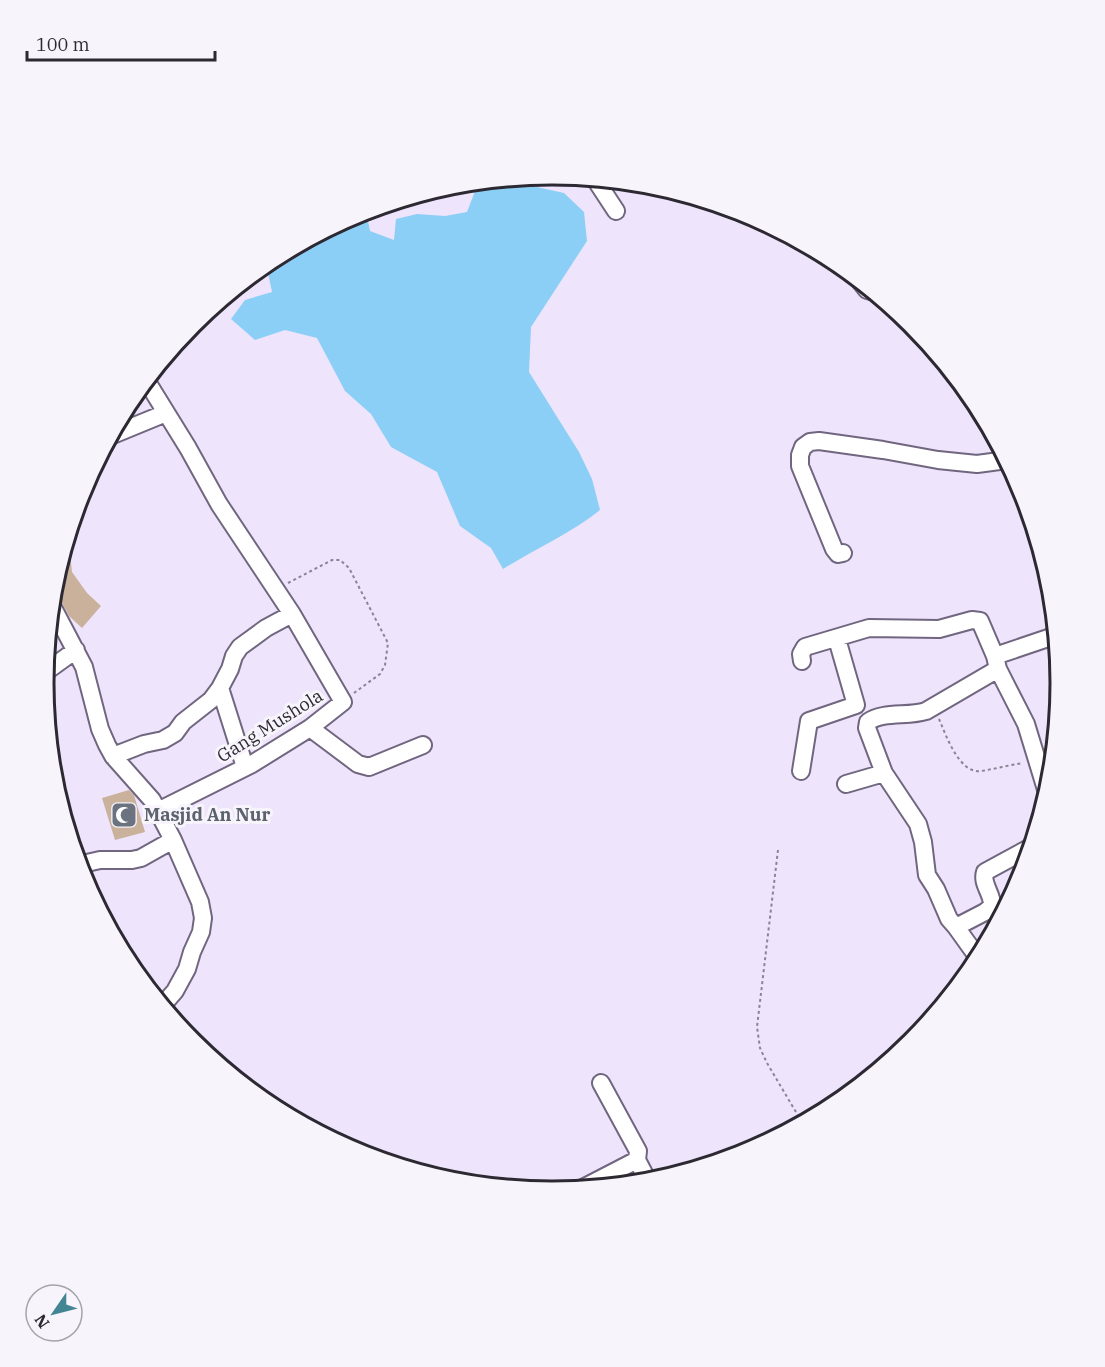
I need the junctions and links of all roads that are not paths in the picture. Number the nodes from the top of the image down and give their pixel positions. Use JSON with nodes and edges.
{"nodes":[{"id":1,"x":601,"y":187,"type":"edge"},
{"id":2,"x":616,"y":211,"type":"dead end"},
{"id":3,"x":151,"y":388,"type":"edge"},
{"id":4,"x":166,"y":413,"type":"junction"},
{"id":5,"x":123,"y":431,"type":"edge"},
{"id":6,"x":999,"y":461,"type":"edge"},
{"id":7,"x":843,"y":553,"type":"dead end"},
{"id":8,"x":292,"y":614,"type":"junction"},
{"id":9,"x":58,"y":617,"type":"edge"},
{"id":10,"x":837,"y":639,"type":"junction"},
{"id":11,"x":1049,"y":639,"type":"edge"},
{"id":12,"x":76,"y":650,"type":"junction"},
{"id":13,"x":802,"y":661,"type":"dead end"},
{"id":14,"x":997,"y":663,"type":"junction"},
{"id":15,"x":55,"y":666,"type":"edge"},
{"id":16,"x":220,"y":688,"type":"junction"},
{"id":17,"x":310,"y":728,"type":"junction"},
{"id":18,"x":423,"y":745,"type":"dead end"},
{"id":19,"x":113,"y":756,"type":"junction"},
{"id":20,"x":246,"y":767,"type":"junction"},
{"id":21,"x":801,"y":771,"type":"dead end"},
{"id":22,"x":884,"y":772,"type":"junction"},
{"id":23,"x":1042,"y":775,"type":"edge"},
{"id":24,"x":846,"y":784,"type":"dead end"},
{"id":25,"x":158,"y":811,"type":"junction"},
{"id":26,"x":173,"y":840,"type":"junction"},
{"id":27,"x":1022,"y":852,"type":"edge"},
{"id":28,"x":88,"y":863,"type":"edge"},
{"id":29,"x":956,"y":927,"type":"junction"},
{"id":30,"x":973,"y":950,"type":"edge"},
{"id":31,"x":168,"y":1000,"type":"edge"},
{"id":32,"x":601,"y":1083,"type":"dead end"},
{"id":33,"x":637,"y":1160,"type":"junction"},
{"id":34,"x":644,"y":1173,"type":"edge"},
{"id":35,"x":599,"y":1180,"type":"edge"}],
"edges":[{"from":1,"to":2,"type":"street"},
{"from":3,"to":4,"type":"street","name":"Gang Mushola"},
{"from":4,"to":5,"type":"street"},
{"from":4,"to":8,"type":"street","name":"Gang Mushola"},
{"from":6,"to":7,"type":"street"},
{"from":8,"to":16,"type":"street"},
{"from":8,"to":17,"type":"street","name":"Gang Mushola"},
{"from":9,"to":12,"type":"street"},
{"from":10,"to":13,"type":"street"},
{"from":10,"to":14,"type":"street"},
{"from":10,"to":21,"type":"street"},
{"from":11,"to":14,"type":"street"},
{"from":12,"to":15,"type":"street"},
{"from":12,"to":19,"type":"street"},
{"from":14,"to":22,"type":"street"},
{"from":14,"to":23,"type":"street"},
{"from":16,"to":19,"type":"street"},
{"from":16,"to":20,"type":"street"},
{"from":17,"to":18,"type":"street"},
{"from":17,"to":20,"type":"street","name":"Gang Mushola"},
{"from":19,"to":25,"type":"street"},
{"from":20,"to":25,"type":"street","name":"Gang Mushola"},
{"from":22,"to":24,"type":"street"},
{"from":22,"to":29,"type":"street"},
{"from":25,"to":26,"type":"street"},
{"from":26,"to":28,"type":"street"},
{"from":26,"to":31,"type":"street"},
{"from":27,"to":29,"type":"street"},
{"from":29,"to":30,"type":"street"},
{"from":32,"to":33,"type":"street"},
{"from":33,"to":34,"type":"street"},
{"from":33,"to":35,"type":"street"}]}
